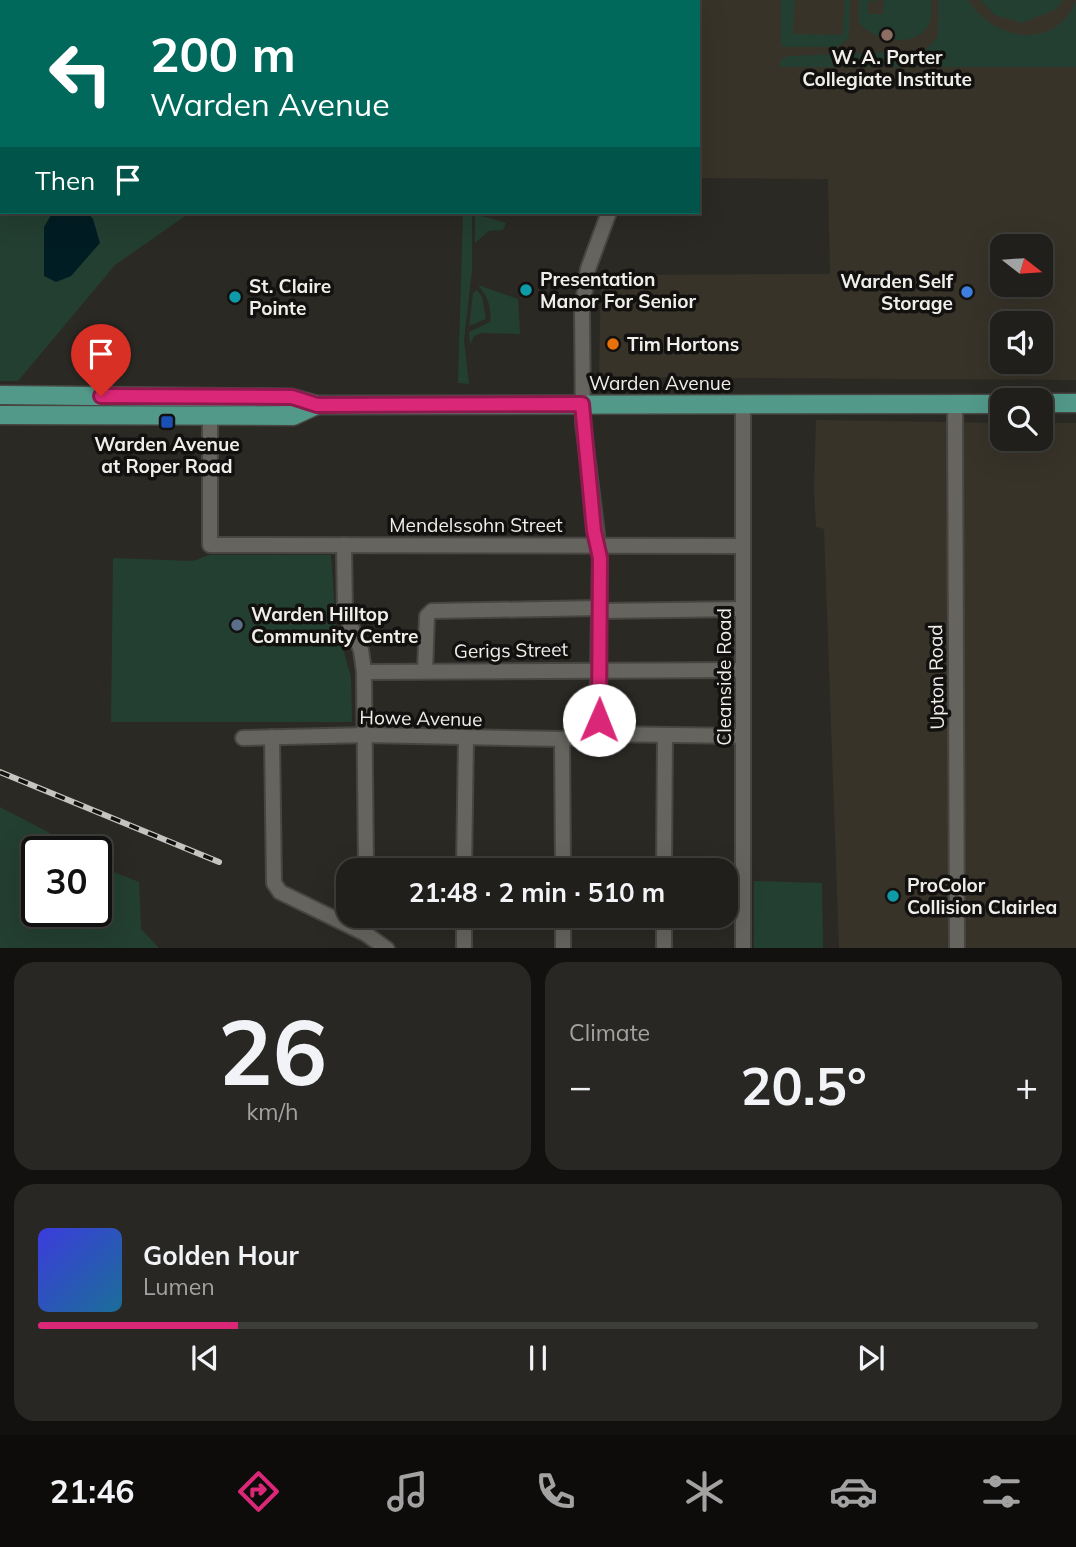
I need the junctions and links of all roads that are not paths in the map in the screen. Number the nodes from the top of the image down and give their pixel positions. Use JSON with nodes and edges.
{"nodes":[{"id":1,"x":608,"y":214,"type":"edge"},
{"id":2,"x":0,"y":395,"type":"edge"},
{"id":3,"x":1053,"y":403,"type":"edge"},
{"id":4,"x":1076,"y":403,"type":"edge"},
{"id":5,"x":582,"y":404,"type":"junction"},
{"id":6,"x":955,"y":404,"type":"junction"},
{"id":7,"x":990,"y":404,"type":"edge"},
{"id":8,"x":317,"y":405,"type":"junction"},
{"id":9,"x":743,"y":405,"type":"junction"},
{"id":10,"x":0,"y":415,"type":"edge"},
{"id":11,"x":210,"y":415,"type":"junction"},
{"id":12,"x":595,"y":543,"type":"junction"},
{"id":13,"x":344,"y":545,"type":"junction"},
{"id":14,"x":743,"y":546,"type":"junction"},
{"id":15,"x":599,"y":610,"type":"junction"},
{"id":16,"x":743,"y":610,"type":"junction"},
{"id":17,"x":599,"y":670,"type":"junction"},
{"id":18,"x":743,"y":670,"type":"junction"},
{"id":19,"x":425,"y":671,"type":"junction"},
{"id":20,"x":364,"y":672,"type":"junction"},
{"id":21,"x":598,"y":724,"type":"junction"},
{"id":22,"x":367,"y":735,"type":"junction"},
{"id":23,"x":664,"y":735,"type":"junction"},
{"id":24,"x":743,"y":736,"type":"junction"},
{"id":25,"x":272,"y":737,"type":"junction"},
{"id":26,"x":243,"y":738,"type":"dead end"},
{"id":27,"x":466,"y":738,"type":"junction"},
{"id":28,"x":562,"y":739,"type":"junction"},
{"id":29,"x":366,"y":858,"type":"edge"},
{"id":30,"x":464,"y":858,"type":"edge"},
{"id":31,"x":563,"y":858,"type":"edge"},
{"id":32,"x":664,"y":858,"type":"edge"},
{"id":33,"x":366,"y":928,"type":"edge"},
{"id":34,"x":464,"y":928,"type":"edge"},
{"id":35,"x":563,"y":928,"type":"edge"},
{"id":36,"x":664,"y":928,"type":"edge"},
{"id":37,"x":366,"y":934,"type":"junction"},
{"id":38,"x":387,"y":948,"type":"edge"},
{"id":39,"x":464,"y":948,"type":"edge"},
{"id":40,"x":563,"y":948,"type":"edge"},
{"id":41,"x":664,"y":948,"type":"edge"},
{"id":42,"x":743,"y":948,"type":"edge"},
{"id":43,"x":957,"y":948,"type":"edge"}],
"edges":[{"from":1,"to":5,"type":"street"},
{"from":2,"to":8,"type":"main road","name":"Warden Avenue"},
{"from":3,"to":4,"type":"main road"},
{"from":5,"to":8,"type":"main road","name":"Warden Avenue"},
{"from":5,"to":9,"type":"main road","name":"Warden Avenue"},
{"from":5,"to":12,"type":"street"},
{"from":6,"to":7,"type":"main road","name":"Warden Avenue"},
{"from":6,"to":9,"type":"main road","name":"Warden Avenue"},
{"from":6,"to":43,"type":"street","name":"Upton Road"},
{"from":8,"to":11,"type":"main road","name":"Warden Avenue"},
{"from":9,"to":14,"type":"street","name":"Cleanside Road"},
{"from":10,"to":11,"type":"main road","name":"Warden Avenue"},
{"from":11,"to":13,"type":"street","name":"Mendelssohn Street"},
{"from":12,"to":13,"type":"street","name":"Mendelssohn Street"},
{"from":12,"to":14,"type":"street","name":"Mendelssohn Street"},
{"from":12,"to":15,"type":"street"},
{"from":13,"to":20,"type":"street"},
{"from":14,"to":16,"type":"street","name":"Cleanside Road"},
{"from":15,"to":16,"type":"street"},
{"from":15,"to":17,"type":"street"},
{"from":15,"to":19,"type":"street"},
{"from":16,"to":18,"type":"street","name":"Cleanside Road"},
{"from":17,"to":18,"type":"street","name":"Gerigs Street"},
{"from":17,"to":19,"type":"street","name":"Gerigs Street"},
{"from":17,"to":21,"type":"street"},
{"from":18,"to":24,"type":"street","name":"Cleanside Road"},
{"from":19,"to":20,"type":"street","name":"Gerigs Street"},
{"from":20,"to":22,"type":"street"},
{"from":21,"to":23,"type":"street","name":"Howe Avenue"},
{"from":21,"to":28,"type":"street","name":"Howe Avenue"},
{"from":22,"to":25,"type":"street","name":"Howe Avenue"},
{"from":22,"to":27,"type":"street","name":"Howe Avenue"},
{"from":22,"to":29,"type":"street"},
{"from":23,"to":24,"type":"street","name":"Howe Avenue"},
{"from":23,"to":32,"type":"street"},
{"from":24,"to":42,"type":"street","name":"Cleanside Road"},
{"from":25,"to":26,"type":"street","name":"Howe Avenue"},
{"from":25,"to":37,"type":"street"},
{"from":27,"to":28,"type":"street","name":"Howe Avenue"},
{"from":27,"to":30,"type":"street"},
{"from":28,"to":31,"type":"street"},
{"from":33,"to":37,"type":"street"},
{"from":34,"to":39,"type":"street"},
{"from":35,"to":40,"type":"street"},
{"from":36,"to":41,"type":"street"},
{"from":37,"to":38,"type":"street"}]}
